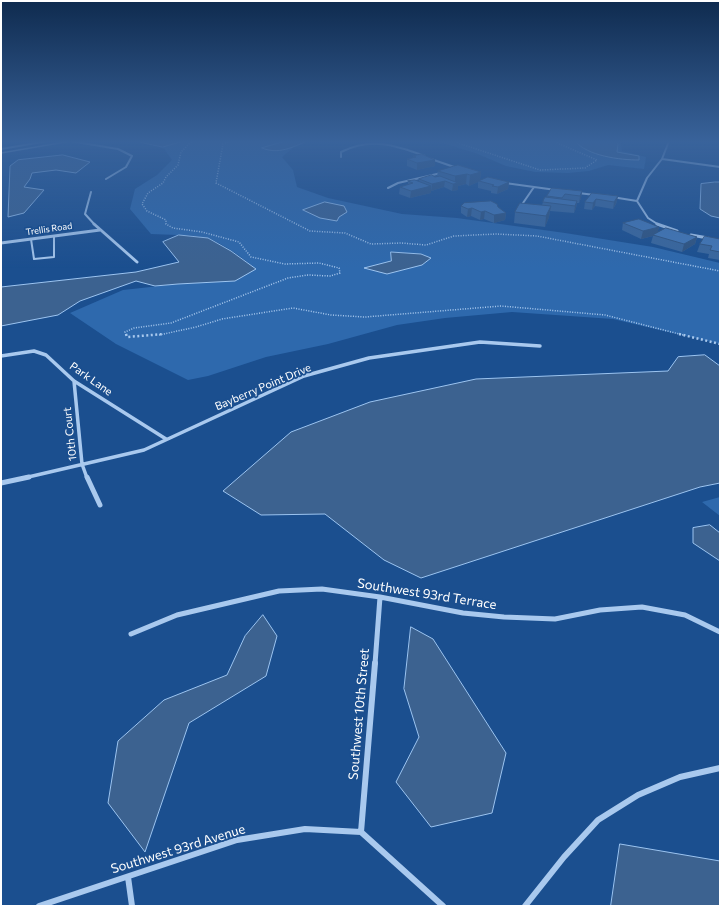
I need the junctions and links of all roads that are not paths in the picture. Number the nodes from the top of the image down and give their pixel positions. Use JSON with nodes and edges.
{"nodes":[{"id":1,"x":397,"y":183,"type":"edge"},
{"id":2,"x":505,"y":183,"type":"edge"},
{"id":3,"x":645,"y":183,"type":"edge"},
{"id":4,"x":534,"y":187,"type":"junction"},
{"id":5,"x":388,"y":188,"type":"dead end"},
{"id":6,"x":564,"y":191,"type":"edge"},
{"id":7,"x":91,"y":192,"type":"dead end"},
{"id":8,"x":571,"y":192,"type":"edge"},
{"id":9,"x":600,"y":196,"type":"edge"},
{"id":10,"x":608,"y":197,"type":"edge"},
{"id":11,"x":638,"y":201,"type":"junction"},
{"id":12,"x":523,"y":210,"type":"edge"},
{"id":13,"x":100,"y":230,"type":"junction"},
{"id":14,"x":678,"y":232,"type":"edge"},
{"id":15,"x":686,"y":234,"type":"edge"},
{"id":16,"x":54,"y":236,"type":"junction"},
{"id":17,"x":31,"y":239,"type":"junction"},
{"id":18,"x":713,"y":239,"type":"edge"},
{"id":19,"x":1,"y":243,"type":"edge"},
{"id":20,"x":137,"y":262,"type":"dead end"},
{"id":21,"x":540,"y":346,"type":"dead end"},
{"id":22,"x":1,"y":356,"type":"edge"},
{"id":23,"x":74,"y":381,"type":"junction"},
{"id":24,"x":166,"y":440,"type":"junction"},
{"id":25,"x":82,"y":464,"type":"junction"},
{"id":26,"x":1,"y":483,"type":"edge"},
{"id":27,"x":100,"y":505,"type":"dead end"},
{"id":28,"x":380,"y":597,"type":"junction"},
{"id":29,"x":720,"y":632,"type":"edge"},
{"id":30,"x":131,"y":634,"type":"dead end"},
{"id":31,"x":720,"y":768,"type":"edge"},
{"id":32,"x":361,"y":832,"type":"junction"},
{"id":33,"x":128,"y":877,"type":"junction"},
{"id":34,"x":39,"y":906,"type":"edge"},
{"id":35,"x":132,"y":906,"type":"edge"},
{"id":36,"x":443,"y":906,"type":"edge"},
{"id":37,"x":525,"y":906,"type":"edge"}],
"edges":[{"from":1,"to":5,"type":"street"},
{"from":2,"to":4,"type":"street"},
{"from":3,"to":11,"type":"street"},
{"from":4,"to":6,"type":"street"},
{"from":4,"to":12,"type":"street"},
{"from":7,"to":13,"type":"street"},
{"from":8,"to":9,"type":"street"},
{"from":10,"to":11,"type":"street"},
{"from":11,"to":14,"type":"street"},
{"from":13,"to":16,"type":"street","name":"Trellis Road"},
{"from":13,"to":20,"type":"street"},
{"from":15,"to":18,"type":"street"},
{"from":16,"to":17,"type":"street","name":"Trellis Road"},
{"from":16,"to":17,"type":"lane"},
{"from":17,"to":19,"type":"street","name":"Trellis Road"},
{"from":21,"to":24,"type":"street","name":"Bayberry Point Drive"},
{"from":22,"to":23,"type":"street","name":"Park Lane"},
{"from":23,"to":24,"type":"street","name":"Park Lane"},
{"from":23,"to":25,"type":"street","name":"10th Court"},
{"from":24,"to":25,"type":"street","name":"Bayberry Point Drive"},
{"from":25,"to":26,"type":"street","name":"Bayberry Point Drive"},
{"from":25,"to":27,"type":"street","name":"10th Court"},
{"from":28,"to":29,"type":"street","name":"Southwest 93rd Terrace"},
{"from":28,"to":30,"type":"street","name":"Southwest 93rd Terrace"},
{"from":28,"to":32,"type":"street","name":"Southwest 10th Street"},
{"from":31,"to":37,"type":"street"},
{"from":32,"to":33,"type":"street","name":"Southwest 93rd Avenue"},
{"from":32,"to":36,"type":"street"},
{"from":33,"to":34,"type":"street","name":"Southwest 93rd Avenue"},
{"from":33,"to":35,"type":"street"}]}
